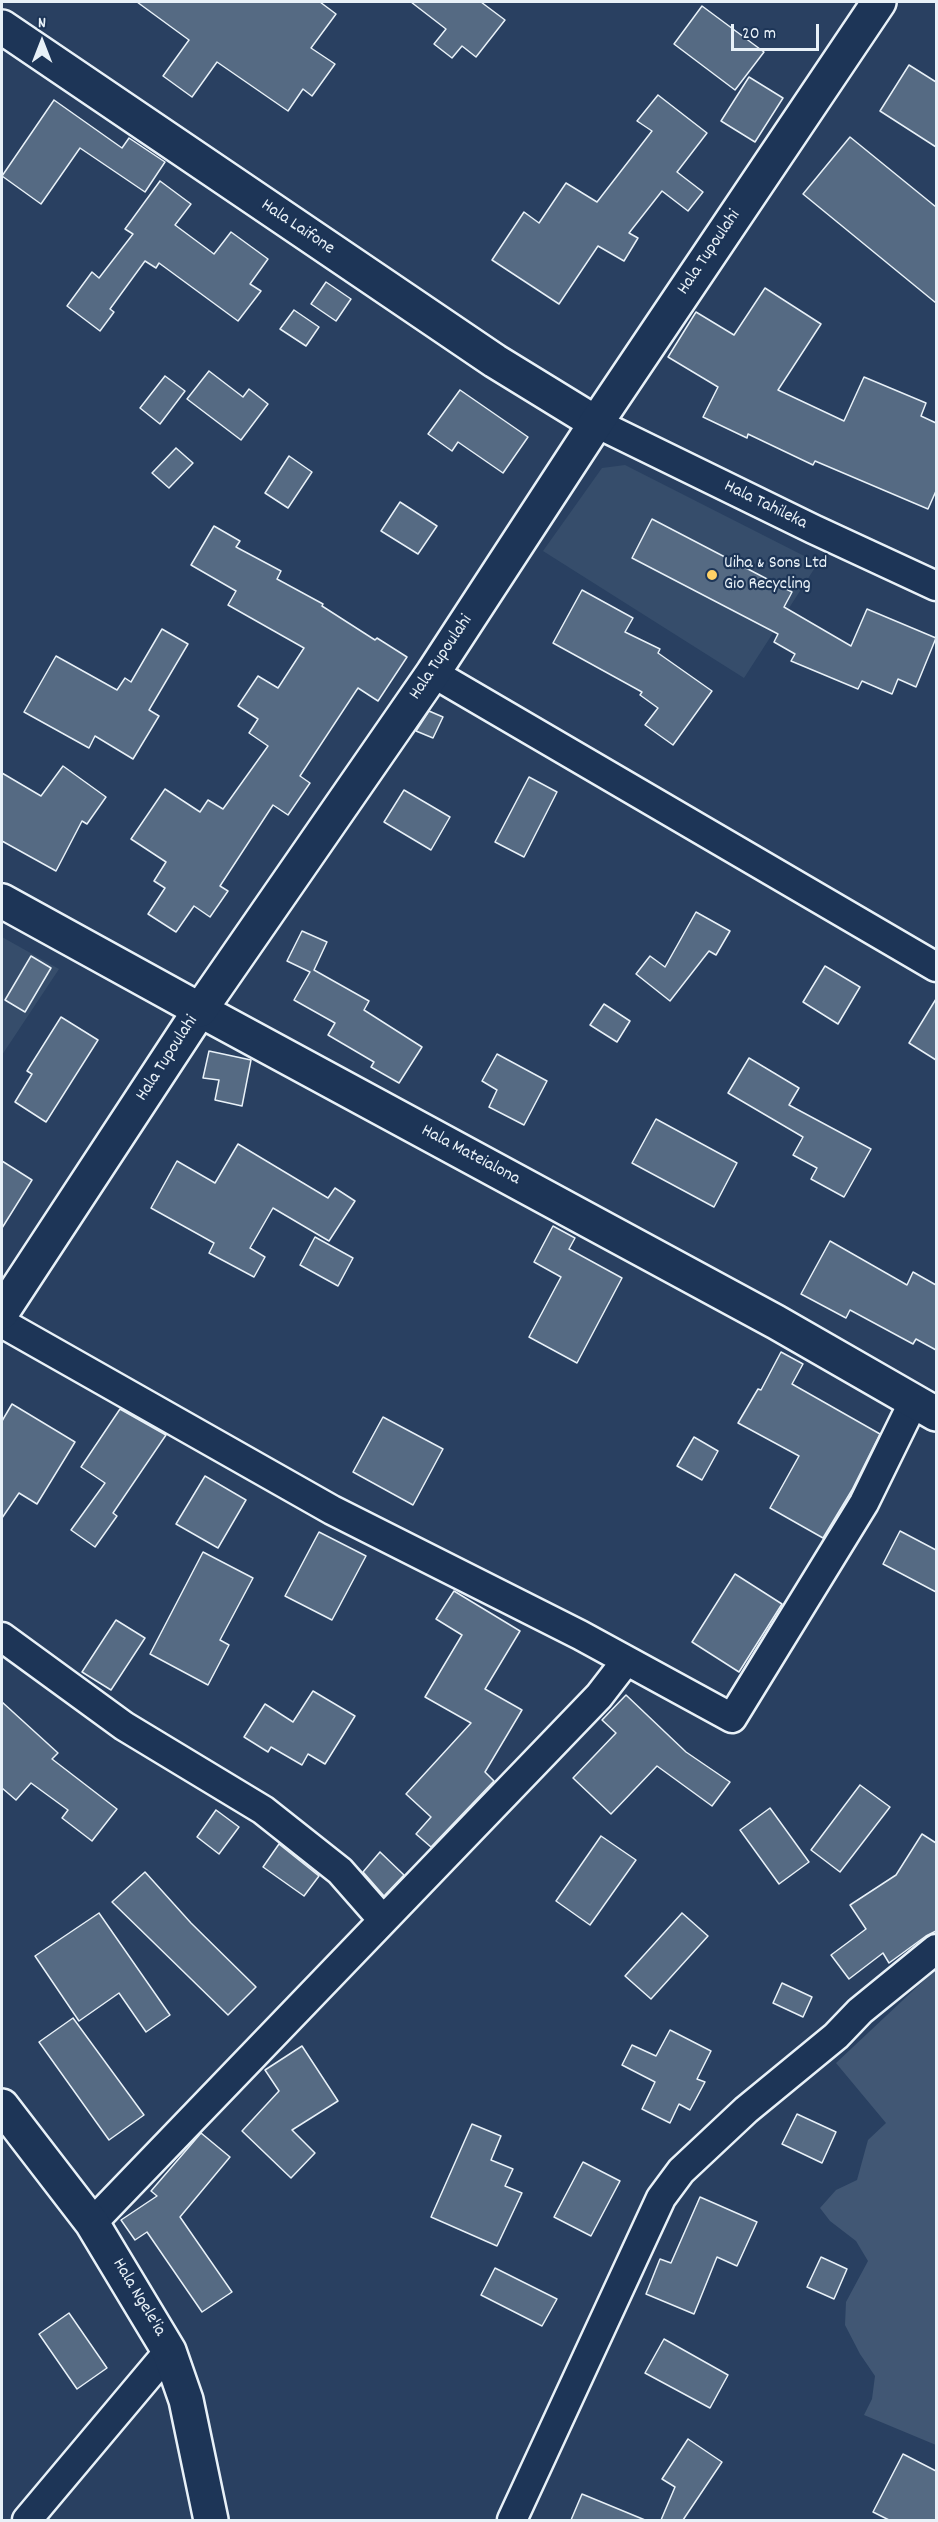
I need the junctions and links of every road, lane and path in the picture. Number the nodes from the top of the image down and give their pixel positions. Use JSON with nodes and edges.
{"nodes":[{"id":1,"x":879,"y":2,"type":"edge"},
{"id":2,"x":2,"y":27,"type":"edge"},
{"id":3,"x":596,"y":423,"type":"junction"},
{"id":4,"x":936,"y":586,"type":"edge"},
{"id":5,"x":433,"y":673,"type":"junction"},
{"id":6,"x":2,"y":901,"type":"edge"},
{"id":7,"x":936,"y":967,"type":"edge"},
{"id":8,"x":200,"y":1010,"type":"junction"},
{"id":9,"x":2,"y":1312,"type":"edge"},
{"id":10,"x":2,"y":1323,"type":"edge"},
{"id":11,"x":925,"y":1407,"type":"edge"},
{"id":12,"x":2,"y":1637,"type":"edge"},
{"id":13,"x":626,"y":1661,"type":"junction"},
{"id":14,"x":383,"y":1920,"type":"junction"},
{"id":15,"x":936,"y":1948,"type":"edge"},
{"id":16,"x":2,"y":2106,"type":"edge"},
{"id":17,"x":93,"y":2223,"type":"junction"},
{"id":18,"x":169,"y":2351,"type":"junction"},
{"id":19,"x":27,"y":2520,"type":"edge"},
{"id":20,"x":211,"y":2520,"type":"edge"},
{"id":21,"x":512,"y":2520,"type":"edge"}],
"edges":[{"from":1,"to":3,"type":"street","name":"Hala Tupoulahi"},
{"from":2,"to":3,"type":"street","name":"Hala Laifone"},
{"from":3,"to":4,"type":"street","name":"Hala Tahileka"},
{"from":3,"to":5,"type":"street","name":"Hala Tupoulahi"},
{"from":5,"to":7,"type":"street"},
{"from":5,"to":8,"type":"street","name":"Hala Tupoulahi"},
{"from":6,"to":8,"type":"street","name":"Hala Mateialona"},
{"from":8,"to":9,"type":"street","name":"Hala Tupoulahi"},
{"from":8,"to":11,"type":"street","name":"Hala Mateialona"},
{"from":10,"to":13,"type":"street"},
{"from":11,"to":13,"type":"street"},
{"from":12,"to":14,"type":"street"},
{"from":13,"to":14,"type":"street"},
{"from":14,"to":17,"type":"street"},
{"from":15,"to":21,"type":"street"},
{"from":16,"to":17,"type":"street","name":"Hala Ngele'ia"},
{"from":17,"to":18,"type":"street","name":"Hala Ngele'ia"},
{"from":18,"to":19,"type":"street"},
{"from":18,"to":20,"type":"street","name":"Hala Ngele'ia"}]}
